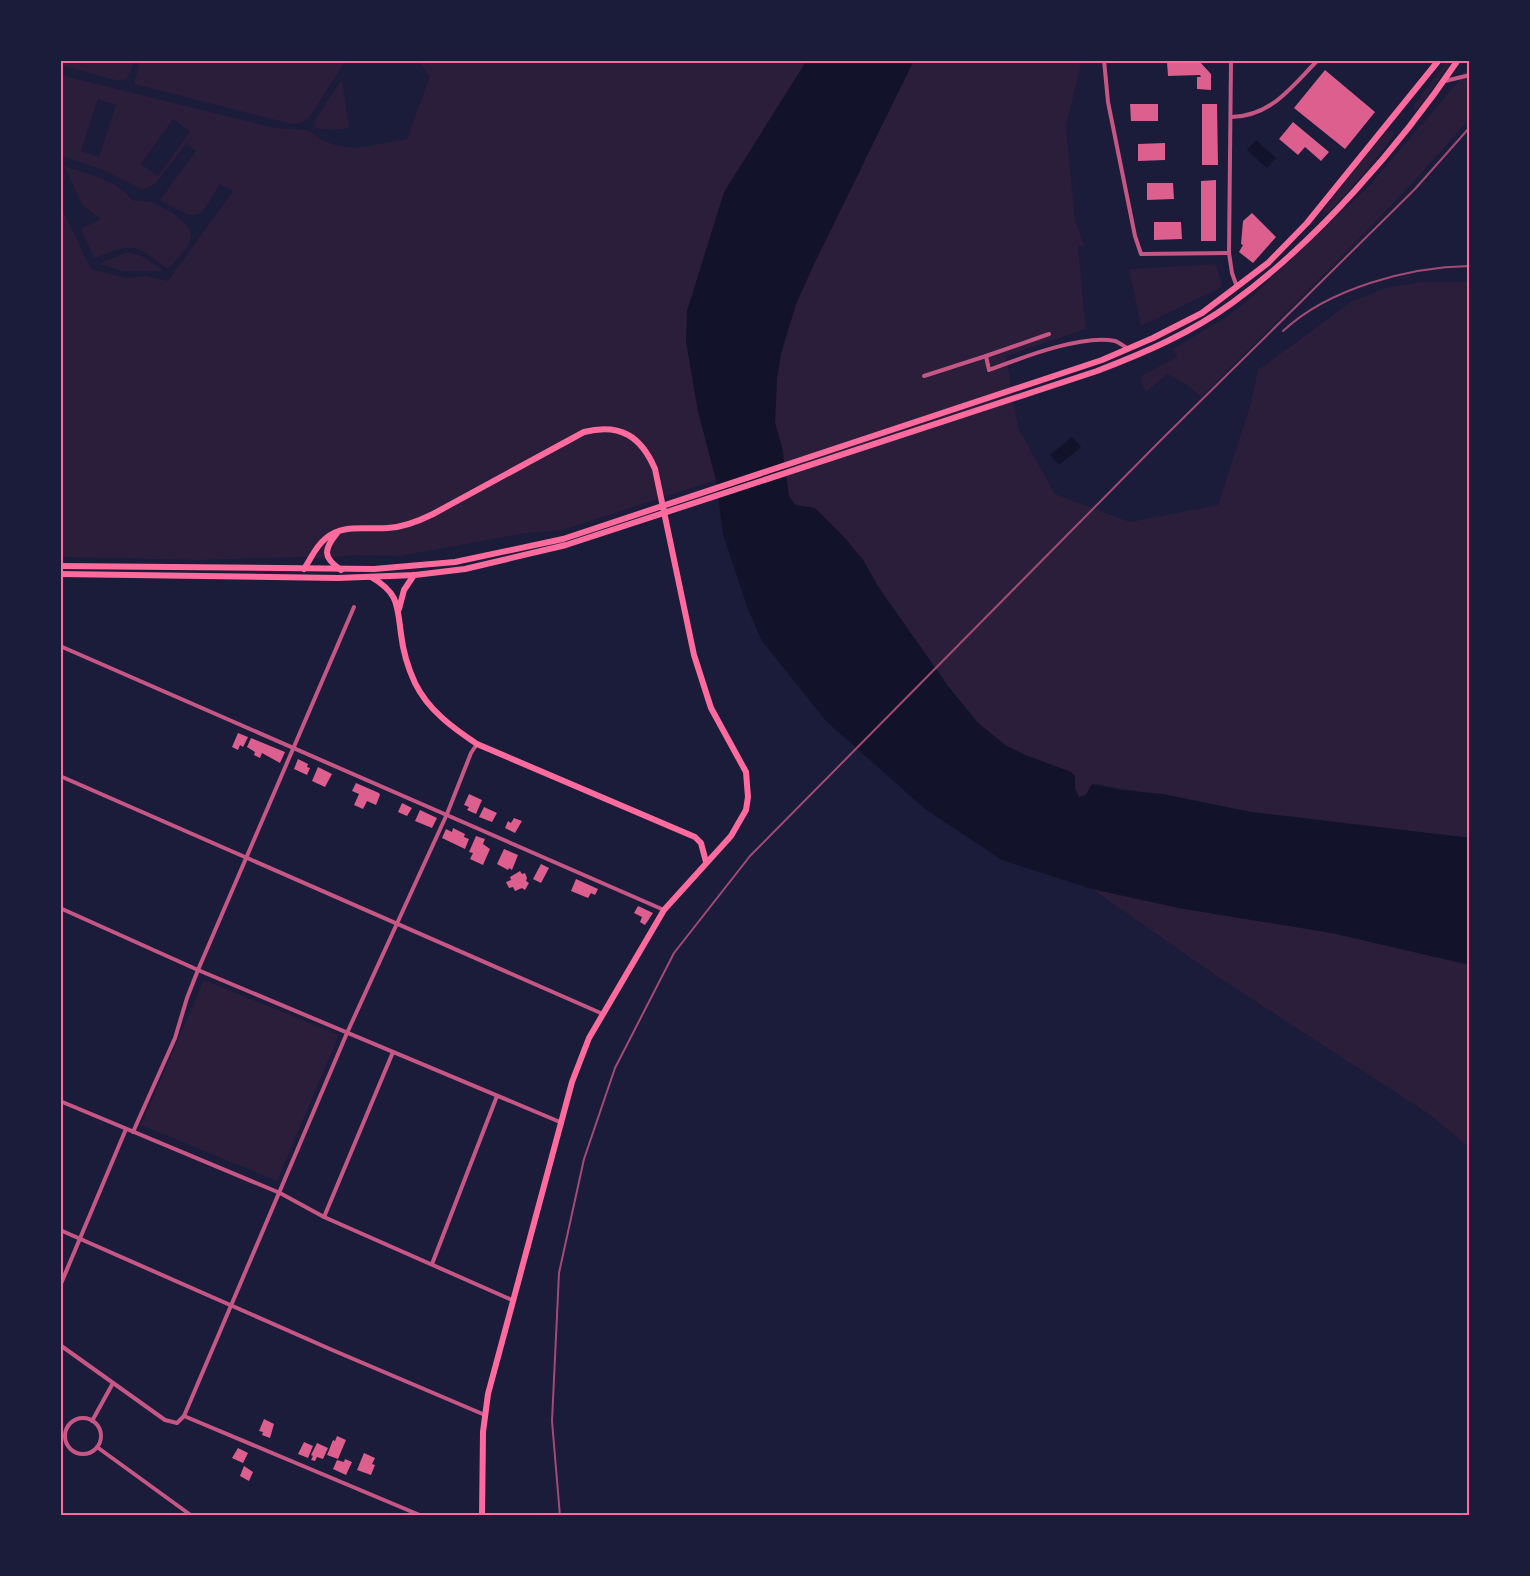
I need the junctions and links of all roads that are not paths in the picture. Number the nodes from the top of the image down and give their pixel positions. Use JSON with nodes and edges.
{"nodes":[{"id":1,"x":1104,"y":60,"type":"edge"},
{"id":2,"x":1232,"y":60,"type":"edge"},
{"id":3,"x":1318,"y":60,"type":"edge"},
{"id":4,"x":1439,"y":60,"type":"edge"},
{"id":5,"x":1458,"y":60,"type":"edge"},
{"id":6,"x":1470,"y":75,"type":"edge"},
{"id":7,"x":1444,"y":81,"type":"junction"},
{"id":8,"x":1231,"y":117,"type":"junction"},
{"id":9,"x":1229,"y":253,"type":"junction"},
{"id":10,"x":1237,"y":288,"type":"junction"},
{"id":11,"x":1049,"y":334,"type":"dead end"},
{"id":12,"x":1128,"y":349,"type":"junction"},
{"id":13,"x":986,"y":356,"type":"junction"},
{"id":14,"x":924,"y":376,"type":"dead end"},
{"id":15,"x":339,"y":531,"type":"junction"},
{"id":16,"x":60,"y":566,"type":"edge"},
{"id":17,"x":304,"y":569,"type":"junction"},
{"id":18,"x":342,"y":570,"type":"junction"},
{"id":19,"x":60,"y":574,"type":"edge"},
{"id":20,"x":415,"y":575,"type":"junction"},
{"id":21,"x":370,"y":577,"type":"junction"},
{"id":22,"x":354,"y":607,"type":"dead end"},
{"id":23,"x":399,"y":609,"type":"junction"},
{"id":24,"x":60,"y":646,"type":"edge"},
{"id":25,"x":477,"y":744,"type":"junction"},
{"id":26,"x":294,"y":747,"type":"junction"},
{"id":27,"x":60,"y":776,"type":"edge"},
{"id":28,"x":447,"y":814,"type":"junction"},
{"id":29,"x":246,"y":858,"type":"junction"},
{"id":30,"x":706,"y":862,"type":"junction"},
{"id":31,"x":60,"y":908,"type":"edge"},
{"id":32,"x":664,"y":910,"type":"junction"},
{"id":33,"x":397,"y":923,"type":"junction"},
{"id":34,"x":198,"y":970,"type":"junction"},
{"id":35,"x":603,"y":1014,"type":"junction"},
{"id":36,"x":347,"y":1033,"type":"junction"},
{"id":37,"x":393,"y":1052,"type":"junction"},
{"id":38,"x":496,"y":1096,"type":"junction"},
{"id":39,"x":60,"y":1101,"type":"edge"},
{"id":40,"x":560,"y":1122,"type":"junction"},
{"id":41,"x":126,"y":1129,"type":"junction"},
{"id":42,"x":133,"y":1132,"type":"junction"},
{"id":43,"x":280,"y":1193,"type":"junction"},
{"id":44,"x":324,"y":1217,"type":"junction"},
{"id":45,"x":60,"y":1230,"type":"edge"},
{"id":46,"x":80,"y":1239,"type":"junction"},
{"id":47,"x":432,"y":1264,"type":"junction"},
{"id":48,"x":60,"y":1286,"type":"edge"},
{"id":49,"x":512,"y":1299,"type":"junction"},
{"id":50,"x":232,"y":1306,"type":"junction"},
{"id":51,"x":60,"y":1344,"type":"edge"},
{"id":52,"x":113,"y":1383,"type":"junction"},
{"id":53,"x":485,"y":1414,"type":"junction"},
{"id":54,"x":184,"y":1416,"type":"junction"},
{"id":55,"x":92,"y":1421,"type":"junction"},
{"id":56,"x":97,"y":1447,"type":"junction"},
{"id":57,"x":192,"y":1516,"type":"edge"},
{"id":58,"x":422,"y":1516,"type":"edge"},
{"id":59,"x":482,"y":1516,"type":"edge"}],
"edges":[{"from":1,"to":9,"type":"street"},
{"from":2,"to":8,"type":"street"},
{"from":3,"to":8,"type":"street"},
{"from":4,"to":10,"type":"main road"},
{"from":5,"to":7,"type":"main road"},
{"from":6,"to":7,"type":"street"},
{"from":7,"to":20,"type":"main road"},
{"from":8,"to":9,"type":"street"},
{"from":9,"to":10,"type":"street"},
{"from":10,"to":12,"type":"main road"},
{"from":11,"to":13,"type":"street"},
{"from":12,"to":13,"type":"street"},
{"from":12,"to":18,"type":"main road"},
{"from":13,"to":14,"type":"street"},
{"from":15,"to":17,"type":"main road"},
{"from":15,"to":18,"type":"main road"},
{"from":15,"to":30,"type":"main road"},
{"from":16,"to":17,"type":"main road"},
{"from":17,"to":18,"type":"main road"},
{"from":19,"to":21,"type":"main road"},
{"from":20,"to":21,"type":"main road"},
{"from":20,"to":23,"type":"main road"},
{"from":21,"to":23,"type":"main road"},
{"from":22,"to":26,"type":"street"},
{"from":23,"to":25,"type":"main road"},
{"from":24,"to":26,"type":"street"},
{"from":25,"to":28,"type":"street"},
{"from":25,"to":30,"type":"main road"},
{"from":26,"to":28,"type":"street"},
{"from":26,"to":29,"type":"street"},
{"from":27,"to":29,"type":"street"},
{"from":28,"to":32,"type":"street"},
{"from":28,"to":33,"type":"street"},
{"from":29,"to":33,"type":"street"},
{"from":29,"to":34,"type":"street"},
{"from":30,"to":32,"type":"main road"},
{"from":31,"to":34,"type":"street"},
{"from":32,"to":35,"type":"main road"},
{"from":33,"to":35,"type":"street"},
{"from":33,"to":36,"type":"street"},
{"from":34,"to":36,"type":"street"},
{"from":34,"to":42,"type":"street"},
{"from":35,"to":40,"type":"main road"},
{"from":36,"to":37,"type":"street"},
{"from":36,"to":43,"type":"street"},
{"from":37,"to":38,"type":"street"},
{"from":37,"to":44,"type":"street"},
{"from":38,"to":40,"type":"street"},
{"from":38,"to":47,"type":"street"},
{"from":39,"to":41,"type":"street"},
{"from":40,"to":49,"type":"main road"},
{"from":41,"to":42,"type":"street"},
{"from":41,"to":46,"type":"street"},
{"from":42,"to":43,"type":"street"},
{"from":43,"to":44,"type":"street"},
{"from":43,"to":50,"type":"street"},
{"from":44,"to":47,"type":"street"},
{"from":45,"to":46,"type":"street"},
{"from":46,"to":48,"type":"street"},
{"from":46,"to":50,"type":"street"},
{"from":47,"to":49,"type":"street"},
{"from":49,"to":53,"type":"main road"},
{"from":50,"to":53,"type":"street"},
{"from":50,"to":54,"type":"street"},
{"from":51,"to":52,"type":"street"},
{"from":52,"to":54,"type":"street"},
{"from":52,"to":55,"type":"street"},
{"from":53,"to":59,"type":"main road"},
{"from":54,"to":58,"type":"street"},
{"from":55,"to":56,"type":"street"},
{"from":55,"to":56,"type":"street"},
{"from":56,"to":57,"type":"street"}]}
